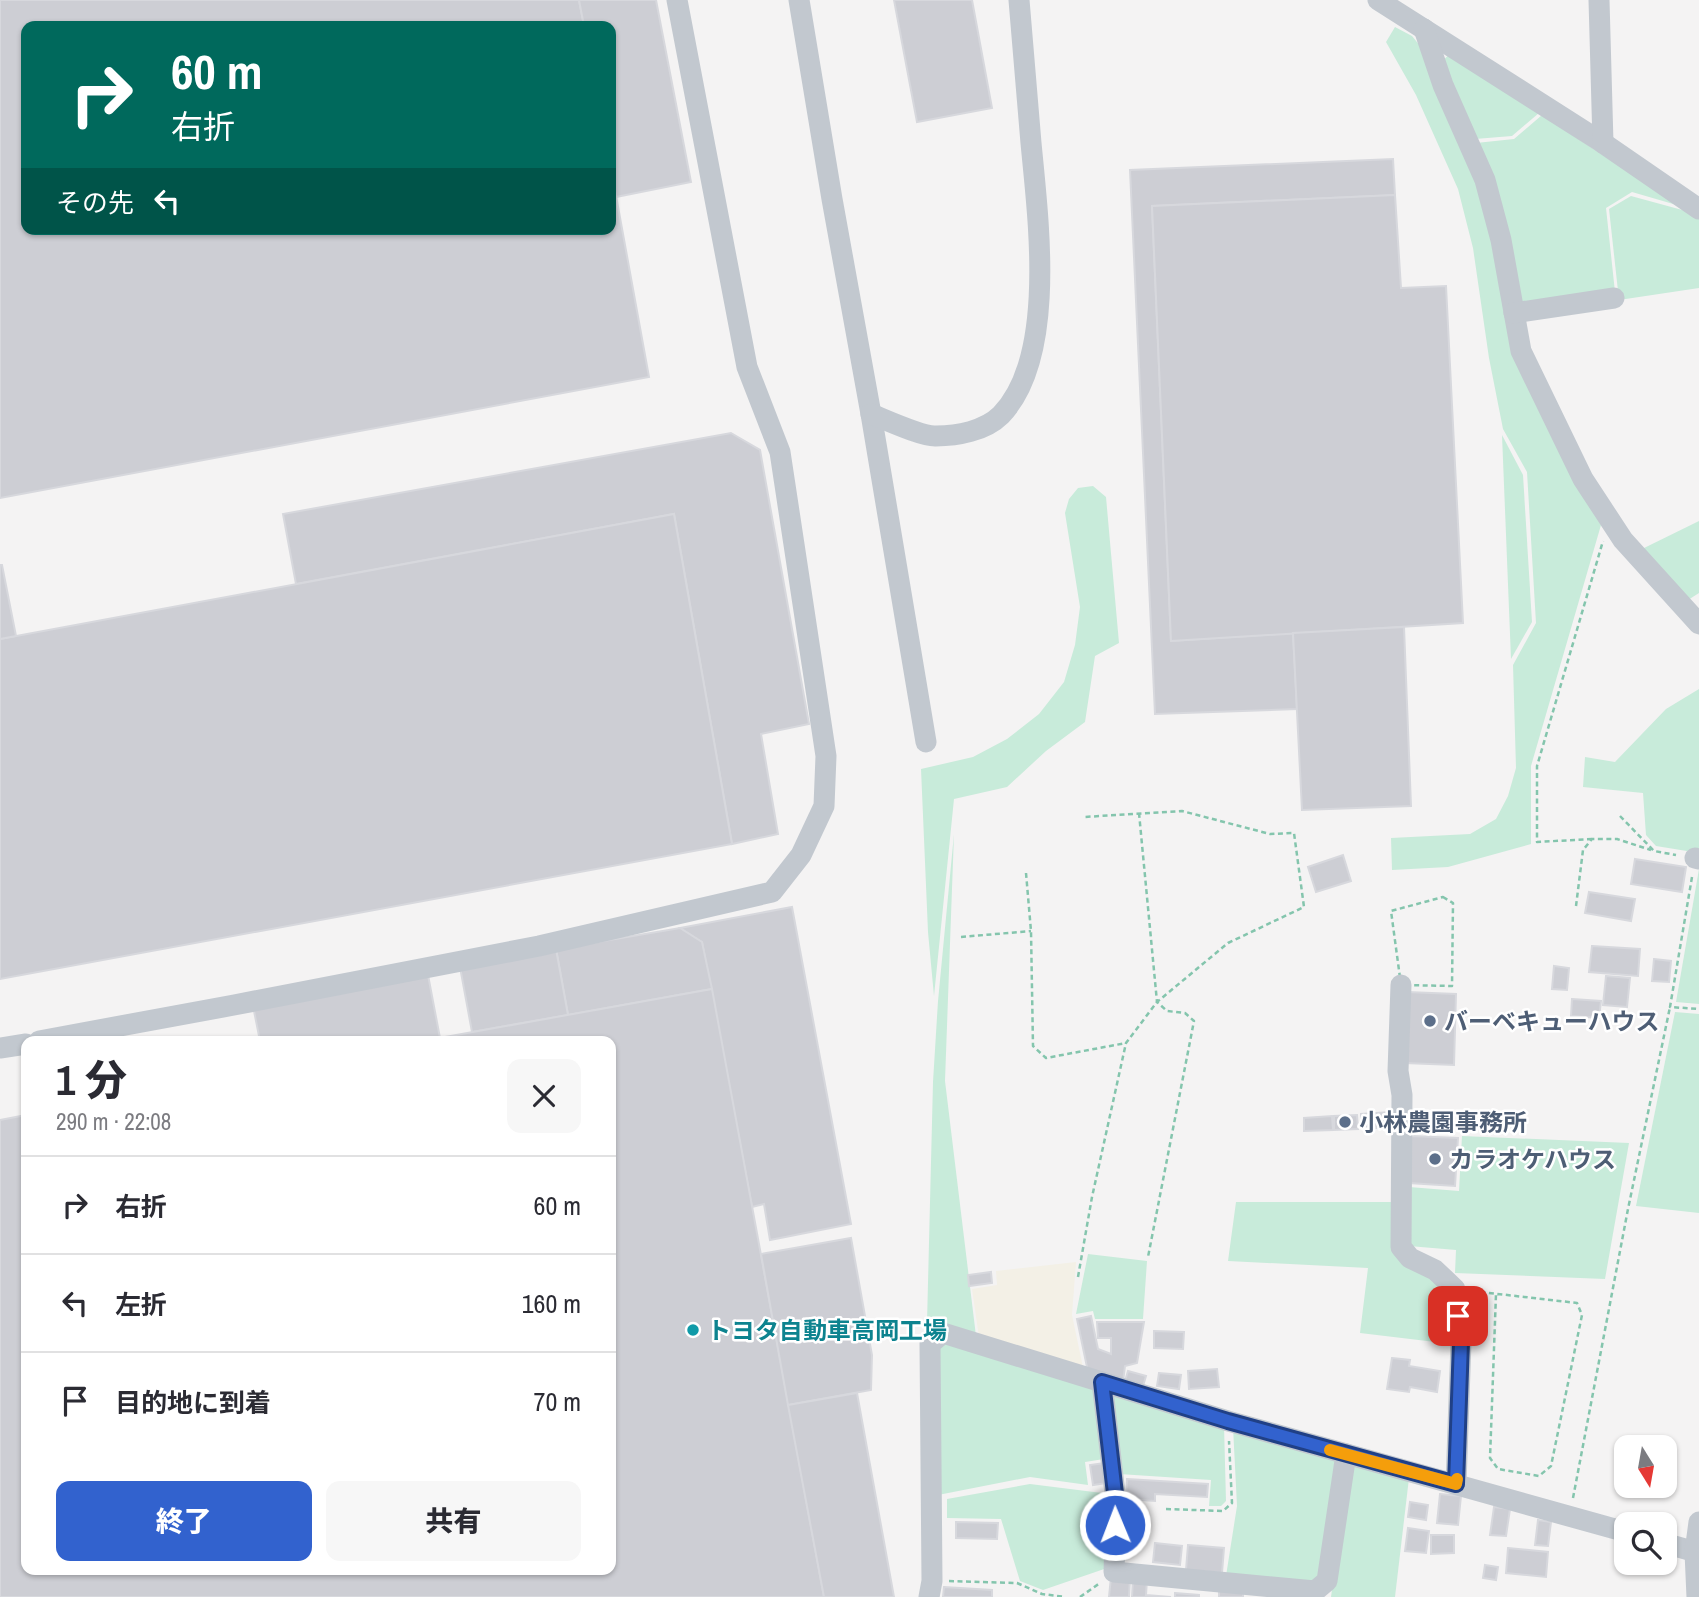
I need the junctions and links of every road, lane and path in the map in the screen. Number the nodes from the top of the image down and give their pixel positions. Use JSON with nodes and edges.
{"nodes":[{"id":1,"x":677,"y":0,"type":"edge"},
{"id":2,"x":799,"y":0,"type":"edge"},
{"id":3,"x":1019,"y":0,"type":"edge"},
{"id":4,"x":1378,"y":0,"type":"edge"},
{"id":5,"x":1599,"y":0,"type":"edge"},
{"id":6,"x":1424,"y":29,"type":"junction"},
{"id":7,"x":1603,"y":143,"type":"junction"},
{"id":8,"x":1699,"y":208,"type":"edge"},
{"id":9,"x":1614,"y":298,"type":"dead end"},
{"id":10,"x":1514,"y":313,"type":"junction"},
{"id":11,"x":871,"y":414,"type":"junction"},
{"id":12,"x":1609,"y":519,"type":"junction"},
{"id":13,"x":1699,"y":624,"type":"edge"},
{"id":14,"x":926,"y":742,"type":"dead end"},
{"id":15,"x":1139,"y":813,"type":"junction"},
{"id":16,"x":1620,"y":816,"type":"dead end"},
{"id":17,"x":1084,"y":817,"type":"dead end"},
{"id":18,"x":1592,"y":839,"type":"junction"},
{"id":19,"x":1654,"y":851,"type":"junction"},
{"id":20,"x":1697,"y":858,"type":"edge"},
{"id":21,"x":1026,"y":873,"type":"dead end"},
{"id":22,"x":1576,"y":906,"type":"dead end"},
{"id":23,"x":1031,"y":931,"type":"junction"},
{"id":24,"x":961,"y":937,"type":"dead end"},
{"id":25,"x":1401,"y":985,"type":"junction"},
{"id":26,"x":1157,"y":1002,"type":"junction"},
{"id":27,"x":1670,"y":1007,"type":"junction"},
{"id":28,"x":1699,"y":1009,"type":"edge"},
{"id":29,"x":66,"y":1036,"type":"edge"},
{"id":30,"x":1126,"y":1043,"type":"junction"},
{"id":31,"x":21,"y":1045,"type":"edge"},
{"id":32,"x":0,"y":1048,"type":"edge"},
{"id":33,"x":1148,"y":1257,"type":"dead end"},
{"id":34,"x":1078,"y":1277,"type":"dead end"},
{"id":35,"x":1455,"y":1290,"type":"junction"},
{"id":36,"x":1496,"y":1294,"type":"junction"},
{"id":37,"x":1102,"y":1382,"type":"junction"},
{"id":38,"x":1228,"y":1421,"type":"junction"},
{"id":39,"x":1346,"y":1454,"type":"junction"},
{"id":40,"x":1456,"y":1484,"type":"junction"},
{"id":41,"x":1166,"y":1509,"type":"dead end"},
{"id":42,"x":1570,"y":1515,"type":"junction"},
{"id":43,"x":1699,"y":1522,"type":"edge"},
{"id":44,"x":1614,"y":1528,"type":"edge"},
{"id":45,"x":1677,"y":1547,"type":"edge"},
{"id":46,"x":1697,"y":1553,"type":"edge"},
{"id":47,"x":1114,"y":1572,"type":"junction"},
{"id":48,"x":930,"y":1589,"type":"edge"},
{"id":49,"x":1065,"y":1597,"type":"edge"},
{"id":50,"x":1080,"y":1597,"type":"edge"},
{"id":51,"x":1697,"y":1597,"type":"edge"}],
"edges":[{"from":1,"to":29,"type":"street"},
{"from":2,"to":11,"type":"street"},
{"from":3,"to":11,"type":"street"},
{"from":4,"to":6,"type":"street"},
{"from":5,"to":7,"type":"street"},
{"from":6,"to":7,"type":"street"},
{"from":6,"to":10,"type":"street"},
{"from":7,"to":8,"type":"street"},
{"from":9,"to":10,"type":"street"},
{"from":10,"to":12,"type":"street"},
{"from":11,"to":14,"type":"street"},
{"from":12,"to":13,"type":"street"},
{"from":12,"to":18,"type":"path"},
{"from":15,"to":17,"type":"path"},
{"from":15,"to":26,"type":"path"},
{"from":15,"to":26,"type":"path"},
{"from":16,"to":19,"type":"path"},
{"from":18,"to":19,"type":"path"},
{"from":18,"to":22,"type":"path"},
{"from":19,"to":20,"type":"path"},
{"from":20,"to":27,"type":"path"},
{"from":21,"to":23,"type":"path"},
{"from":23,"to":24,"type":"path"},
{"from":23,"to":30,"type":"path"},
{"from":25,"to":25,"type":"path"},
{"from":25,"to":35,"type":"street"},
{"from":26,"to":30,"type":"path"},
{"from":26,"to":33,"type":"path"},
{"from":27,"to":28,"type":"path"},
{"from":27,"to":42,"type":"path"},
{"from":30,"to":34,"type":"path"},
{"from":31,"to":32,"type":"street"},
{"from":35,"to":36,"type":"path"},
{"from":35,"to":40,"type":"street"},
{"from":36,"to":36,"type":"path"},
{"from":37,"to":38,"type":"street"},
{"from":37,"to":47,"type":"street"},
{"from":37,"to":48,"type":"street"},
{"from":38,"to":39,"type":"street"},
{"from":38,"to":41,"type":"path"},
{"from":39,"to":40,"type":"street"},
{"from":39,"to":47,"type":"street"},
{"from":40,"to":42,"type":"street"},
{"from":42,"to":44,"type":"street"},
{"from":43,"to":46,"type":"street"},
{"from":45,"to":46,"type":"street"},
{"from":46,"to":51,"type":"street"},
{"from":47,"to":50,"type":"path"},
{"from":48,"to":49,"type":"path"}]}
